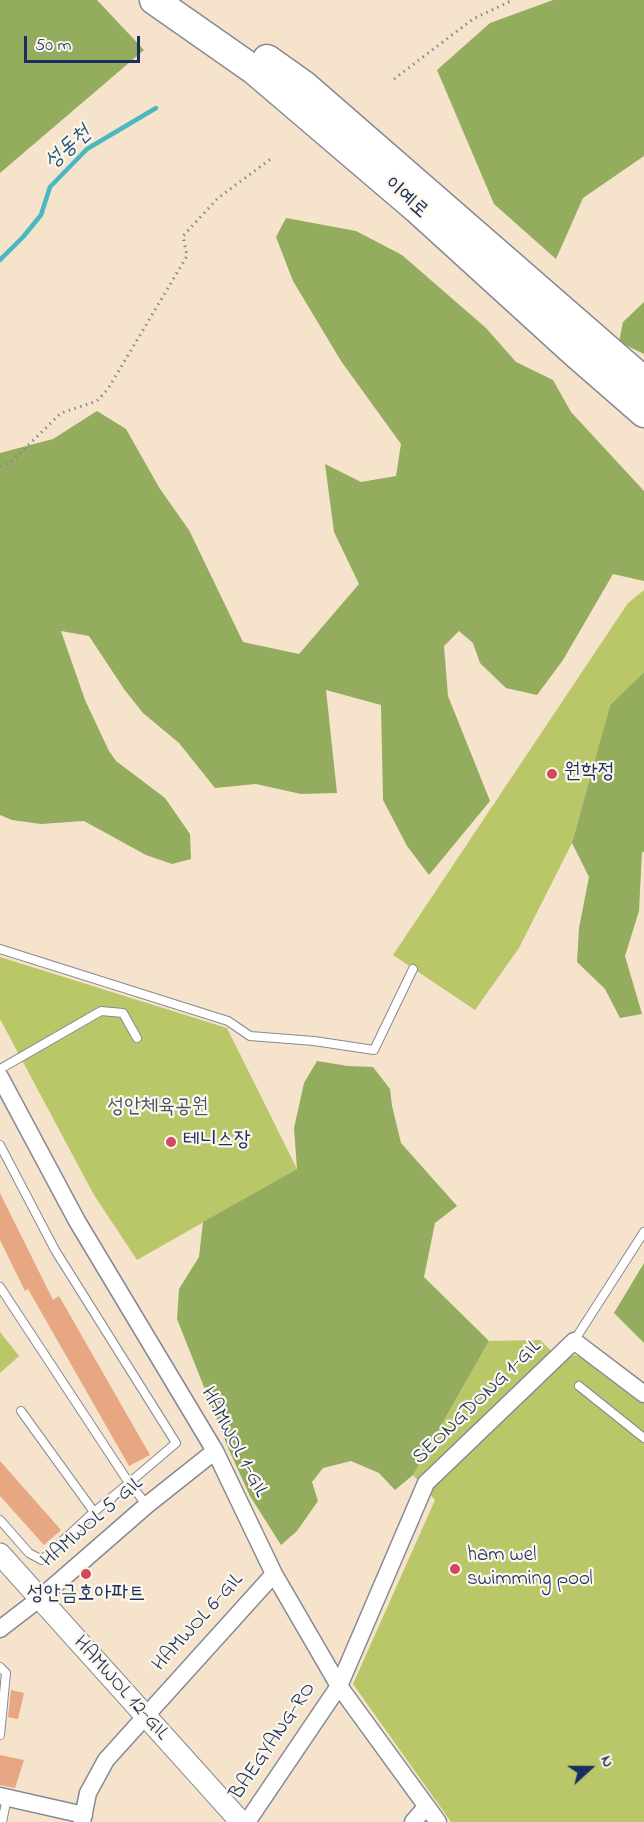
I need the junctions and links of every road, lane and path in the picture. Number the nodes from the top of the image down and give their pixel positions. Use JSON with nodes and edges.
{"nodes":[{"id":1,"x":154,"y":0,"type":"edge"},
{"id":2,"x":187,"y":0,"type":"edge"},
{"id":3,"x":513,"y":0,"type":"edge"},
{"id":4,"x":394,"y":79,"type":"dead end"},
{"id":5,"x":272,"y":158,"type":"dead end"},
{"id":6,"x":644,"y":381,"type":"edge"},
{"id":7,"x":644,"y":413,"type":"edge"},
{"id":8,"x":0,"y":466,"type":"edge"},
{"id":9,"x":0,"y":949,"type":"edge"},
{"id":10,"x":413,"y":969,"type":"dead end"},
{"id":11,"x":136,"y":1038,"type":"dead end"},
{"id":12,"x":0,"y":1069,"type":"edge"},
{"id":13,"x":0,"y":1077,"type":"edge"},
{"id":14,"x":0,"y":1145,"type":"edge"},
{"id":15,"x":644,"y":1232,"type":"edge"},
{"id":16,"x":0,"y":1287,"type":"edge"},
{"id":17,"x":574,"y":1341,"type":"junction"},
{"id":18,"x":579,"y":1386,"type":"dead end"},
{"id":19,"x":644,"y":1394,"type":"edge"},
{"id":20,"x":21,"y":1411,"type":"dead end"},
{"id":21,"x":644,"y":1438,"type":"edge"},
{"id":22,"x":215,"y":1451,"type":"junction"},
{"id":23,"x":129,"y":1483,"type":"junction"},
{"id":24,"x":147,"y":1505,"type":"junction"},
{"id":25,"x":94,"y":1512,"type":"junction"},
{"id":26,"x":0,"y":1520,"type":"edge"},
{"id":27,"x":0,"y":1554,"type":"edge"},
{"id":28,"x":274,"y":1574,"type":"junction"},
{"id":29,"x":39,"y":1599,"type":"junction"},
{"id":30,"x":0,"y":1629,"type":"edge"},
{"id":31,"x":0,"y":1667,"type":"edge"},
{"id":32,"x":339,"y":1686,"type":"junction"},
{"id":33,"x":144,"y":1716,"type":"junction"},
{"id":34,"x":0,"y":1735,"type":"edge"},
{"id":35,"x":4,"y":1797,"type":"edge"},
{"id":36,"x":426,"y":1808,"type":"junction"},
{"id":37,"x":83,"y":1818,"type":"edge"},
{"id":38,"x":2,"y":1822,"type":"edge"},
{"id":39,"x":241,"y":1822,"type":"edge"},
{"id":40,"x":247,"y":1822,"type":"edge"},
{"id":41,"x":413,"y":1822,"type":"edge"},
{"id":42,"x":438,"y":1822,"type":"edge"}],
"edges":[{"from":1,"to":7,"type":"highway","name":"이예로"},
{"from":2,"to":6,"type":"highway","name":"이예로"},
{"from":3,"to":4,"type":"path"},
{"from":5,"to":8,"type":"path"},
{"from":9,"to":10,"type":"lane"},
{"from":11,"to":12,"type":"lane"},
{"from":13,"to":22,"type":"street","name":"HAMWOL 1-GIL"},
{"from":14,"to":23,"type":"lane"},
{"from":15,"to":17,"type":"lane","name":"SEONGDONG 1-GIL"},
{"from":16,"to":23,"type":"lane"},
{"from":17,"to":19,"type":"street"},
{"from":17,"to":32,"type":"street","name":"SEONGDONG 1-GIL"},
{"from":18,"to":21,"type":"lane"},
{"from":20,"to":25,"type":"lane"},
{"from":22,"to":24,"type":"street","name":"HAMWOL 5-GIL"},
{"from":22,"to":28,"type":"street","name":"HAMWOL 1-GIL"},
{"from":23,"to":24,"type":"lane"},
{"from":23,"to":25,"type":"lane"},
{"from":24,"to":29,"type":"street","name":"HAMWOL 5-GIL"},
{"from":25,"to":26,"type":"lane"},
{"from":27,"to":29,"type":"street","name":"HAMWOL 12-GIL"},
{"from":28,"to":32,"type":"street","name":"HAMWOL 1-GIL"},
{"from":28,"to":33,"type":"street","name":"HAMWOL 6-GIL"},
{"from":29,"to":30,"type":"street","name":"HAMWOL 5-GIL"},
{"from":29,"to":33,"type":"street","name":"HAMWOL 12-GIL"},
{"from":31,"to":34,"type":"lane"},
{"from":32,"to":36,"type":"street","name":"HAMWOL 1-GIL"},
{"from":32,"to":40,"type":"street","name":"BAEGYANG-RO"},
{"from":33,"to":37,"type":"street","name":"HAMWOL 6-GIL"},
{"from":33,"to":39,"type":"street","name":"HAMWOL 12-GIL"},
{"from":35,"to":37,"type":"street"},
{"from":35,"to":38,"type":"lane"},
{"from":36,"to":41,"type":"street"},
{"from":36,"to":42,"type":"street","name":"HAMWOL 1-GIL"}]}
